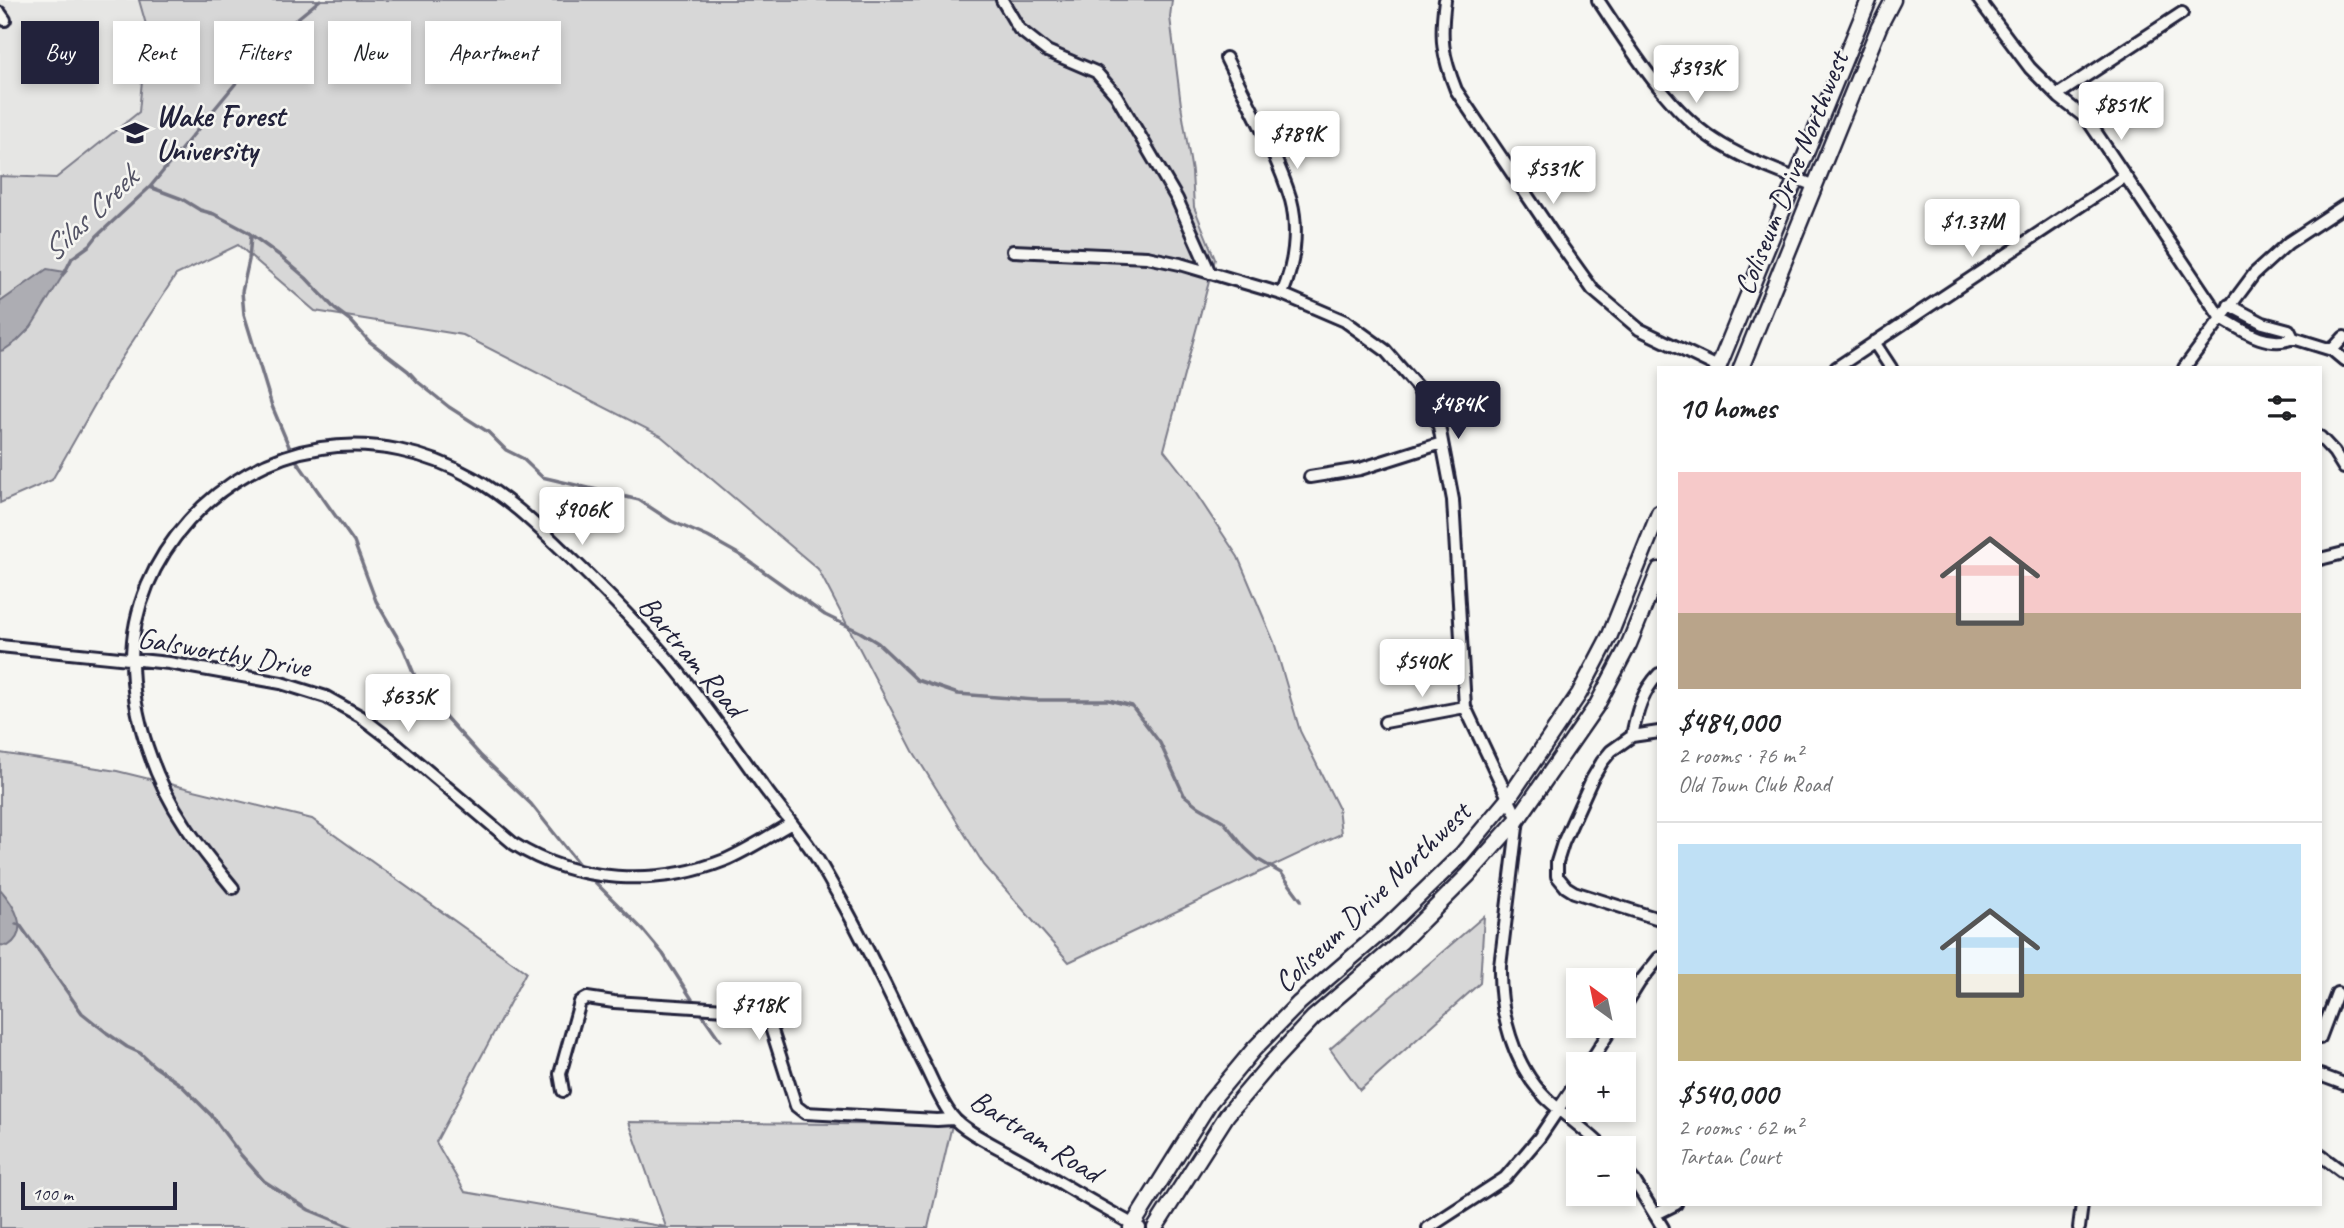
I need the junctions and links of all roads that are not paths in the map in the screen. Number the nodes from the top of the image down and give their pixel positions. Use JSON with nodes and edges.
{"nodes":[{"id":1,"x":1002,"y":0,"type":"edge"},
{"id":2,"x":1445,"y":0,"type":"edge"},
{"id":3,"x":1598,"y":0,"type":"edge"},
{"id":4,"x":1869,"y":0,"type":"edge"},
{"id":5,"x":1893,"y":0,"type":"edge"},
{"id":6,"x":1979,"y":0,"type":"edge"},
{"id":7,"x":2182,"y":13,"type":"dead end"},
{"id":8,"x":1226,"y":58,"type":"dead end"},
{"id":9,"x":2057,"y":95,"type":"junction"},
{"id":10,"x":2125,"y":176,"type":"junction"},
{"id":11,"x":1796,"y":178,"type":"junction"},
{"id":12,"x":1815,"y":186,"type":"junction"},
{"id":13,"x":2344,"y":206,"type":"edge"},
{"id":14,"x":1013,"y":251,"type":"dead end"},
{"id":15,"x":1210,"y":273,"type":"junction"},
{"id":16,"x":1282,"y":294,"type":"junction"},
{"id":17,"x":2229,"y":305,"type":"junction"},
{"id":18,"x":2220,"y":317,"type":"junction"},
{"id":19,"x":2257,"y":320,"type":"junction"},
{"id":20,"x":2250,"y":334,"type":"junction"},
{"id":21,"x":2344,"y":337,"type":"edge"},
{"id":22,"x":2293,"y":338,"type":"junction"},
{"id":23,"x":1874,"y":342,"type":"junction"},
{"id":24,"x":2332,"y":351,"type":"junction"},
{"id":25,"x":2344,"y":359,"type":"edge"},
{"id":26,"x":1717,"y":366,"type":"edge"},
{"id":27,"x":1719,"y":366,"type":"edge"},
{"id":28,"x":1742,"y":366,"type":"edge"},
{"id":29,"x":1839,"y":366,"type":"edge"},
{"id":30,"x":1890,"y":366,"type":"edge"},
{"id":31,"x":2185,"y":366,"type":"edge"},
{"id":32,"x":2322,"y":440,"type":"edge"},
{"id":33,"x":1442,"y":443,"type":"junction"},
{"id":34,"x":2344,"y":468,"type":"edge"},
{"id":35,"x":1310,"y":477,"type":"dead end"},
{"id":36,"x":1657,"y":521,"type":"edge"},
{"id":37,"x":2344,"y":553,"type":"edge"},
{"id":38,"x":2322,"y":558,"type":"edge"},
{"id":39,"x":1657,"y":575,"type":"edge"},
{"id":40,"x":0,"y":646,"type":"edge"},
{"id":41,"x":132,"y":659,"type":"junction"},
{"id":42,"x":1657,"y":676,"type":"edge"},
{"id":43,"x":1465,"y":707,"type":"junction"},
{"id":44,"x":1385,"y":722,"type":"dead end"},
{"id":45,"x":1657,"y":733,"type":"edge"},
{"id":46,"x":1633,"y":736,"type":"junction"},
{"id":47,"x":1508,"y":799,"type":"junction"},
{"id":48,"x":1518,"y":819,"type":"junction"},
{"id":49,"x":790,"y":824,"type":"junction"},
{"id":50,"x":233,"y":888,"type":"dead end"},
{"id":51,"x":1657,"y":918,"type":"edge"},
{"id":52,"x":1657,"y":960,"type":"edge"},
{"id":53,"x":1636,"y":987,"type":"edge"},
{"id":54,"x":2337,"y":993,"type":"dead end"},
{"id":55,"x":2322,"y":1033,"type":"edge"},
{"id":56,"x":2322,"y":1076,"type":"edge"},
{"id":57,"x":2344,"y":1084,"type":"edge"},
{"id":58,"x":563,"y":1091,"type":"dead end"},
{"id":59,"x":1566,"y":1098,"type":"edge"},
{"id":60,"x":1559,"y":1109,"type":"junction"},
{"id":61,"x":953,"y":1119,"type":"junction"},
{"id":62,"x":1590,"y":1136,"type":"edge"},
{"id":63,"x":2322,"y":1156,"type":"edge"},
{"id":64,"x":2344,"y":1173,"type":"edge"},
{"id":65,"x":1636,"y":1184,"type":"edge"},
{"id":66,"x":1672,"y":1206,"type":"edge"},
{"id":67,"x":2082,"y":1206,"type":"edge"},
{"id":68,"x":1656,"y":1214,"type":"junction"},
{"id":69,"x":1135,"y":1227,"type":"edge"},
{"id":70,"x":1155,"y":1228,"type":"edge"},
{"id":71,"x":1429,"y":1228,"type":"edge"},
{"id":72,"x":1663,"y":1228,"type":"edge"},
{"id":73,"x":2079,"y":1228,"type":"edge"}],
"edges":[{"from":1,"to":15,"type":"street"},
{"from":2,"to":26,"type":"street"},
{"from":3,"to":11,"type":"street"},
{"from":4,"to":11,"type":"main road","name":"Coliseum Drive Northwest"},
{"from":5,"to":12,"type":"main road","name":"Coliseum Drive Northwest"},
{"from":6,"to":9,"type":"street"},
{"from":7,"to":9,"type":"street"},
{"from":8,"to":16,"type":"street"},
{"from":9,"to":10,"type":"street"},
{"from":10,"to":18,"type":"street"},
{"from":10,"to":23,"type":"street"},
{"from":11,"to":12,"type":"street"},
{"from":11,"to":27,"type":"main road","name":"Coliseum Drive Northwest"},
{"from":12,"to":28,"type":"main road","name":"Coliseum Drive Northwest"},
{"from":13,"to":17,"type":"street"},
{"from":14,"to":15,"type":"street"},
{"from":15,"to":16,"type":"street"},
{"from":16,"to":33,"type":"street"},
{"from":17,"to":18,"type":"street"},
{"from":17,"to":19,"type":"street"},
{"from":18,"to":20,"type":"street"},
{"from":18,"to":31,"type":"street"},
{"from":19,"to":20,"type":"street"},
{"from":19,"to":22,"type":"street"},
{"from":20,"to":22,"type":"street"},
{"from":21,"to":24,"type":"street"},
{"from":22,"to":24,"type":"street"},
{"from":23,"to":29,"type":"street"},
{"from":23,"to":30,"type":"street"},
{"from":24,"to":25,"type":"street"},
{"from":32,"to":34,"type":"street"},
{"from":33,"to":35,"type":"street"},
{"from":33,"to":43,"type":"street"},
{"from":36,"to":47,"type":"main road","name":"Coliseum Drive Northwest"},
{"from":37,"to":38,"type":"street"},
{"from":39,"to":48,"type":"main road","name":"Coliseum Drive Northwest"},
{"from":40,"to":41,"type":"street","name":"Galsworthy Drive"},
{"from":41,"to":49,"type":"street","name":"Galsworthy Drive"},
{"from":41,"to":49,"type":"street","name":"Bartram Road"},
{"from":41,"to":50,"type":"street","name":"Bartram Road"},
{"from":42,"to":46,"type":"street"},
{"from":43,"to":44,"type":"street"},
{"from":43,"to":47,"type":"street"},
{"from":45,"to":46,"type":"street"},
{"from":46,"to":51,"type":"street"},
{"from":47,"to":48,"type":"street"},
{"from":47,"to":69,"type":"main road","name":"Coliseum Drive Northwest"},
{"from":48,"to":60,"type":"street"},
{"from":48,"to":70,"type":"main road","name":"Coliseum Drive Northwest"},
{"from":49,"to":61,"type":"street","name":"Bartram Road"},
{"from":52,"to":53,"type":"street"},
{"from":54,"to":55,"type":"street"},
{"from":56,"to":57,"type":"street"},
{"from":58,"to":61,"type":"street"},
{"from":59,"to":60,"type":"street"},
{"from":60,"to":62,"type":"street"},
{"from":60,"to":71,"type":"street"},
{"from":61,"to":69,"type":"street","name":"Bartram Road"},
{"from":63,"to":64,"type":"street"},
{"from":65,"to":68,"type":"street"},
{"from":66,"to":68,"type":"street"},
{"from":67,"to":73,"type":"street"},
{"from":68,"to":72,"type":"street"}]}
